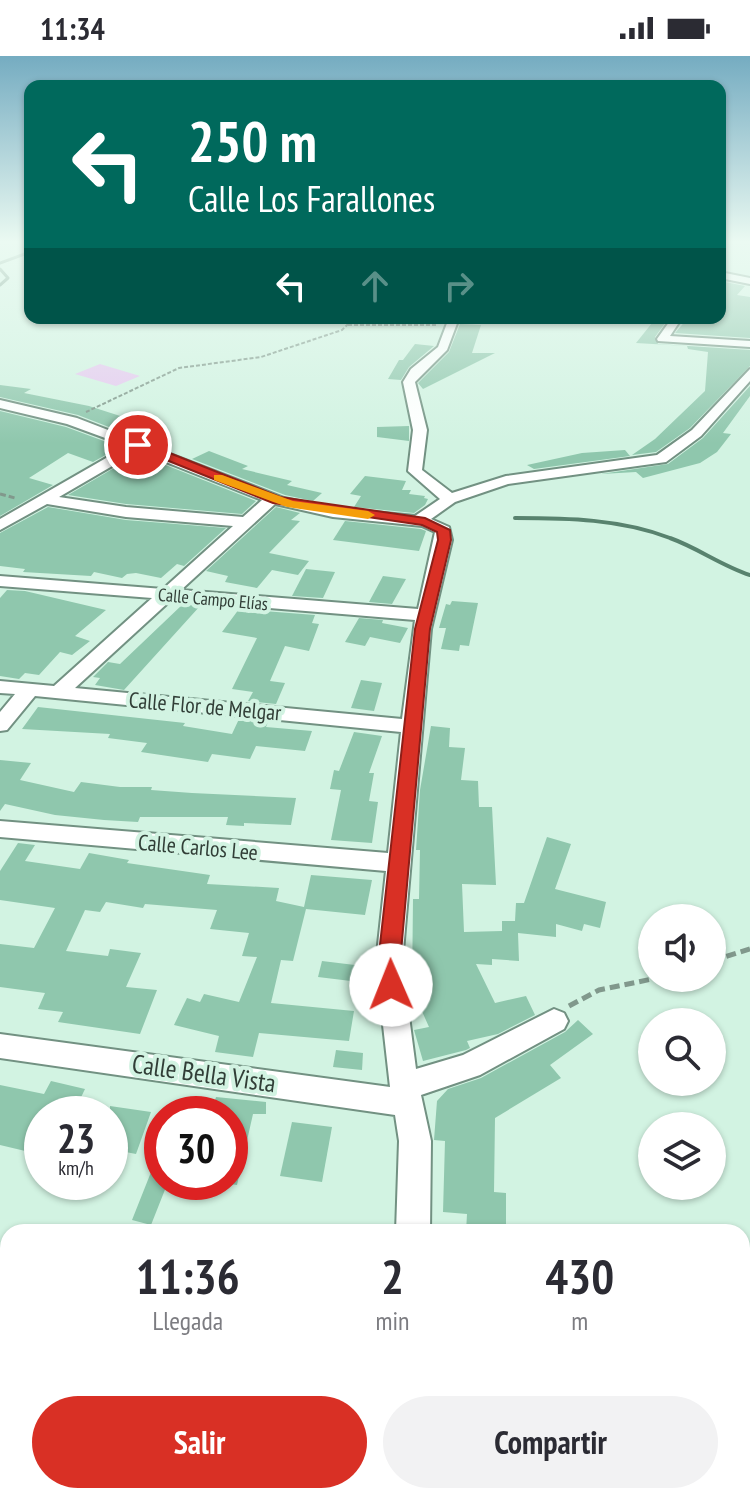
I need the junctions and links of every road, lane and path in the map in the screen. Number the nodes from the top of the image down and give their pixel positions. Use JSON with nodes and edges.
{"nodes":[{"id":1,"x":383,"y":324,"type":"edge"},
{"id":2,"x":452,"y":324,"type":"edge"},
{"id":3,"x":673,"y":324,"type":"edge"},
{"id":4,"x":348,"y":325,"type":"joint"},
{"id":5,"x":750,"y":344,"type":"edge"},
{"id":6,"x":750,"y":373,"type":"edge"},
{"id":7,"x":0,"y":404,"type":"edge"},
{"id":8,"x":70,"y":420,"type":"junction"},
{"id":9,"x":138,"y":445,"type":"junction"},
{"id":10,"x":44,"y":499,"type":"junction"},
{"id":11,"x":272,"y":499,"type":"junction"},
{"id":12,"x":450,"y":499,"type":"junction"},
{"id":13,"x":247,"y":522,"type":"junction"},
{"id":14,"x":427,"y":523,"type":"junction"},
{"id":15,"x":0,"y":525,"type":"edge"},
{"id":16,"x":0,"y":581,"type":"edge"},
{"id":17,"x":165,"y":595,"type":"junction"},
{"id":18,"x":426,"y":615,"type":"junction"},
{"id":19,"x":0,"y":687,"type":"edge"},
{"id":20,"x":30,"y":690,"type":"junction"},
{"id":21,"x":59,"y":692,"type":"junction"},
{"id":22,"x":0,"y":725,"type":"edge"},
{"id":23,"x":410,"y":726,"type":"junction"},
{"id":24,"x":0,"y":829,"type":"edge"},
{"id":25,"x":397,"y":863,"type":"junction"},
{"id":26,"x":750,"y":949,"type":"edge"},
{"id":27,"x":726,"y":957,"type":"edge"},
{"id":28,"x":638,"y":983,"type":"edge"},
{"id":29,"x":554,"y":1021,"type":"joint"},
{"id":30,"x":0,"y":1046,"type":"edge"},
{"id":31,"x":407,"y":1094,"type":"junction"},
{"id":32,"x":413,"y":1224,"type":"edge"}],
"edges":[{"from":1,"to":4,"type":"path"},
{"from":2,"to":12,"type":"street"},
{"from":3,"to":5,"type":"street"},
{"from":4,"to":8,"type":"path"},
{"from":6,"to":12,"type":"street"},
{"from":7,"to":8,"type":"street"},
{"from":8,"to":9,"type":"street"},
{"from":9,"to":10,"type":"street"},
{"from":9,"to":11,"type":"street"},
{"from":10,"to":13,"type":"street"},
{"from":10,"to":15,"type":"street"},
{"from":11,"to":13,"type":"street"},
{"from":11,"to":14,"type":"street"},
{"from":12,"to":14,"type":"street"},
{"from":13,"to":17,"type":"street"},
{"from":14,"to":18,"type":"street"},
{"from":16,"to":17,"type":"street","name":"Calle Campo Elías"},
{"from":17,"to":18,"type":"street","name":"Calle Campo Elías"},
{"from":17,"to":21,"type":"street"},
{"from":18,"to":23,"type":"street"},
{"from":19,"to":20,"type":"street","name":"Calle Flor de Melgar"},
{"from":20,"to":21,"type":"street","name":"Calle Flor de Melgar"},
{"from":20,"to":22,"type":"street"},
{"from":21,"to":23,"type":"street","name":"Calle Flor de Melgar"},
{"from":23,"to":25,"type":"street"},
{"from":24,"to":25,"type":"street","name":"Calle Carlos Lee"},
{"from":25,"to":31,"type":"street"},
{"from":26,"to":27,"type":"path"},
{"from":28,"to":29,"type":"path"},
{"from":29,"to":31,"type":"street"},
{"from":30,"to":31,"type":"street","name":"Calle Bella Vista"},
{"from":31,"to":32,"type":"street"}]}
